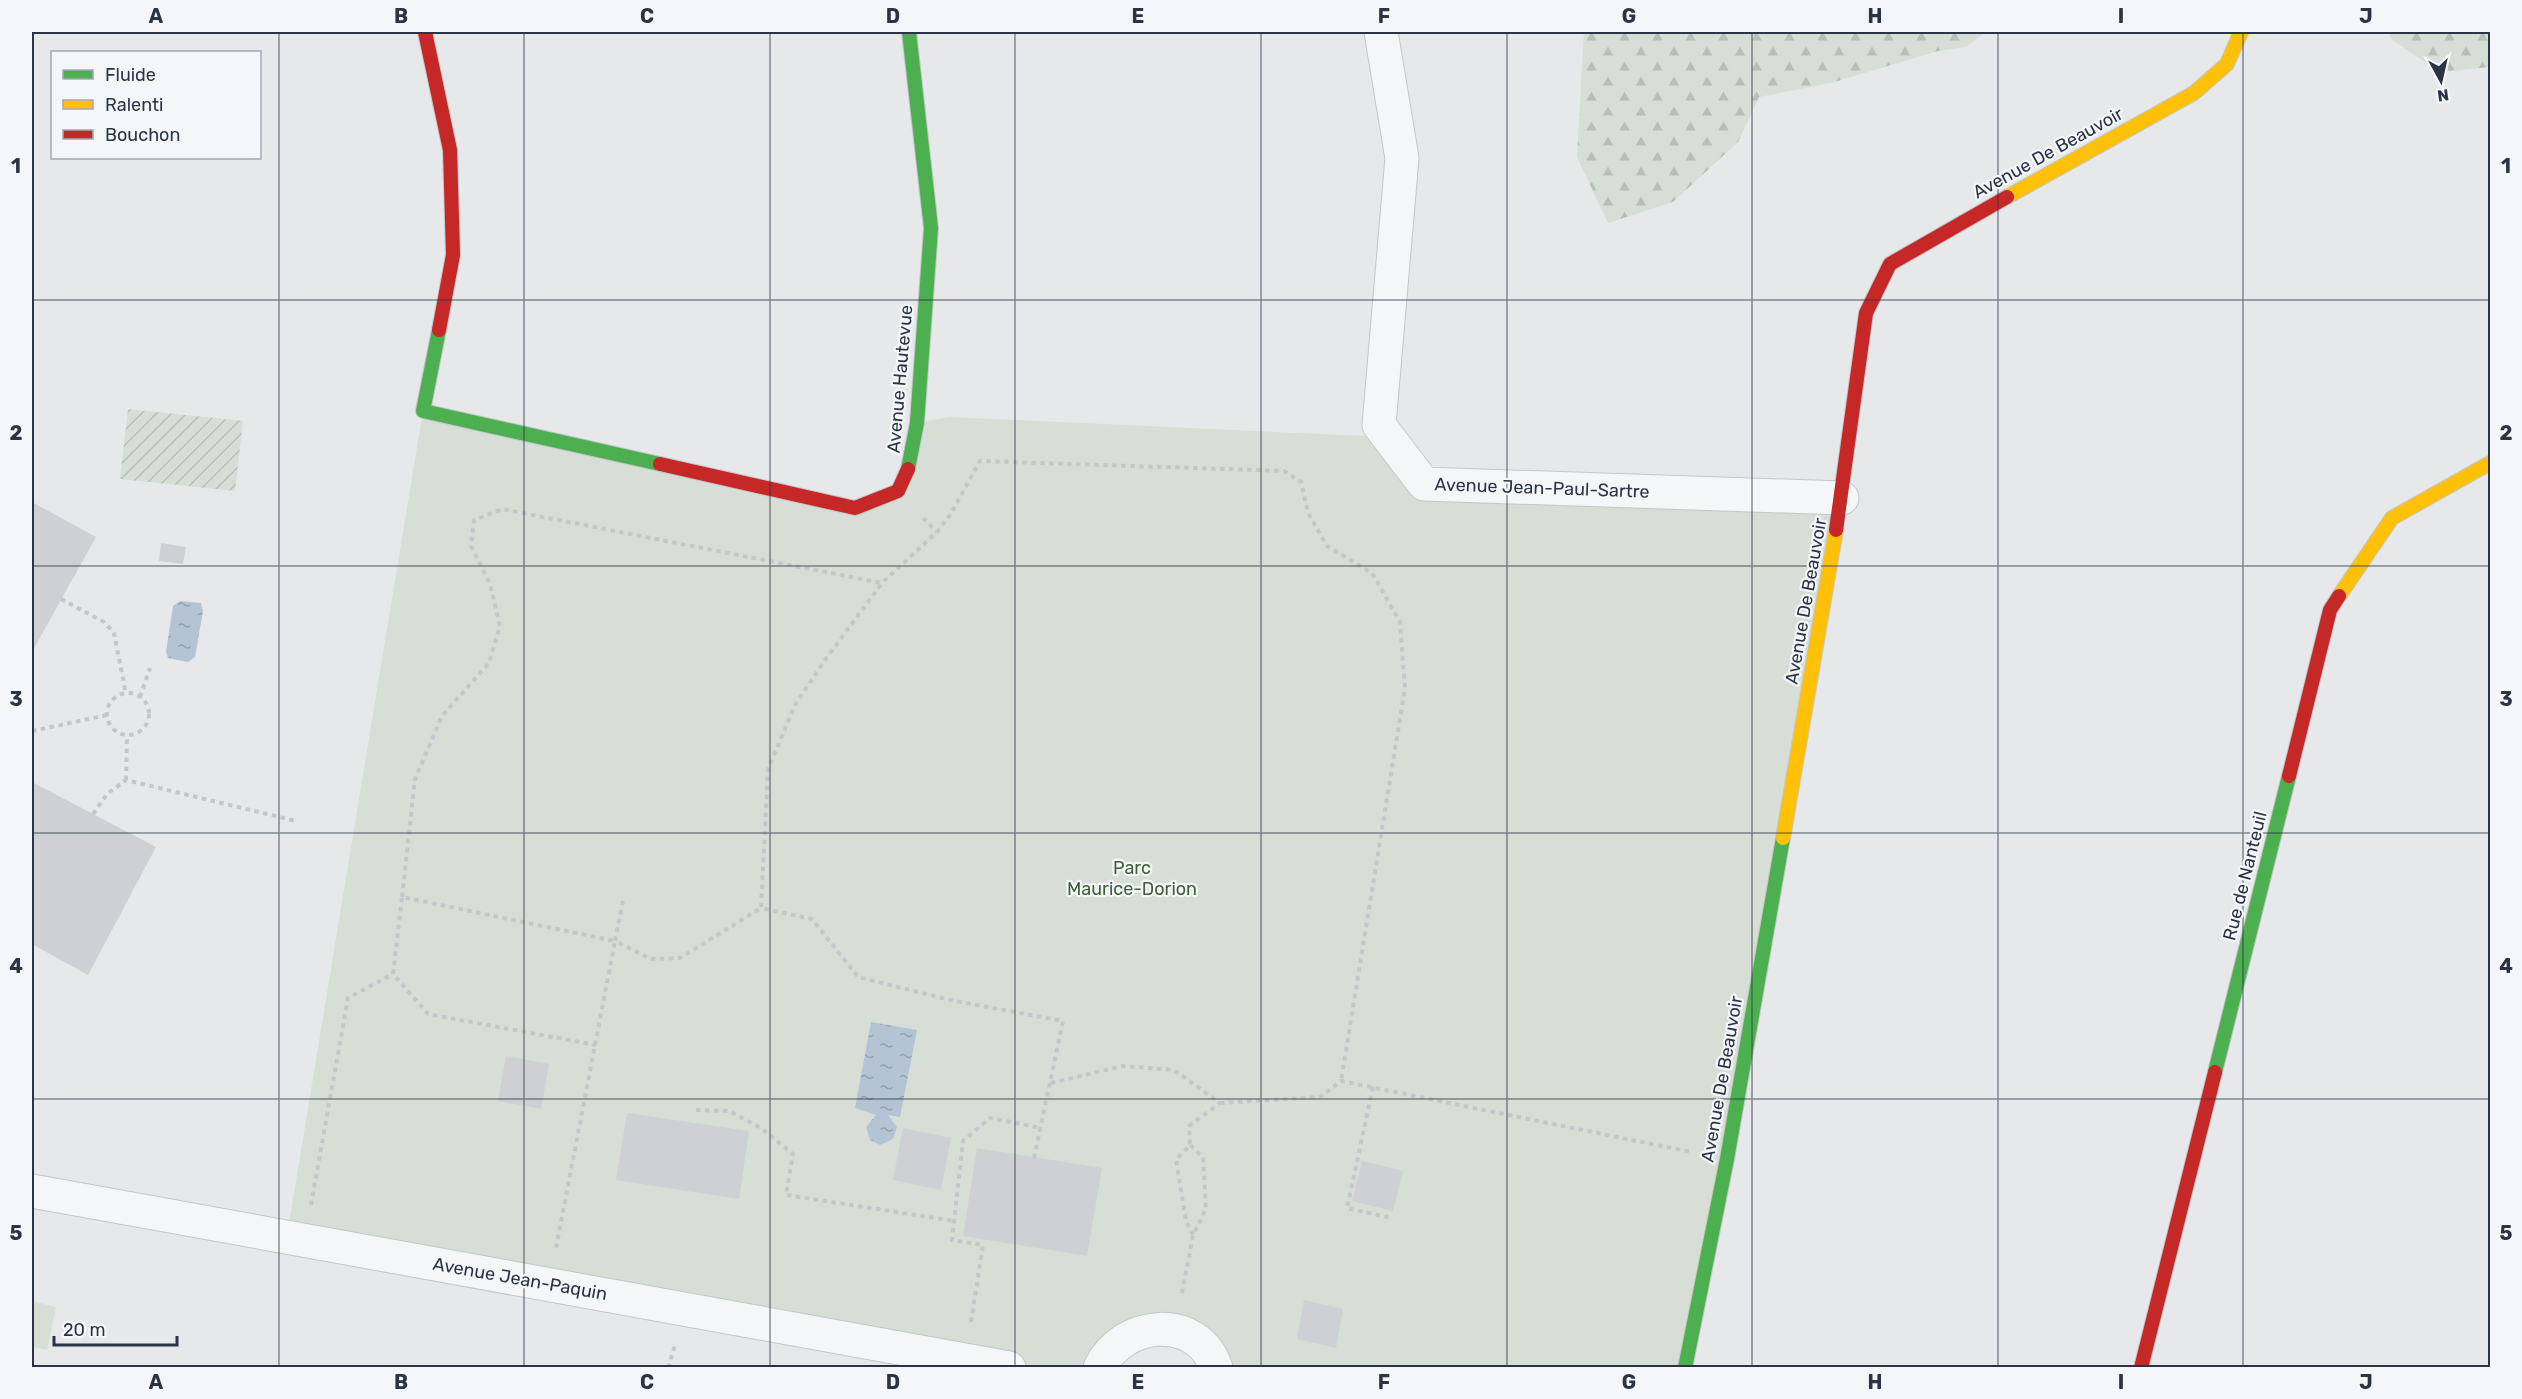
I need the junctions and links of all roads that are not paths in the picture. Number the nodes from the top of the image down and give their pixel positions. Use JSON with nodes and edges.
{"nodes":[{"id":1,"x":425,"y":32,"type":"edge"},
{"id":2,"x":909,"y":32,"type":"edge"},
{"id":3,"x":1381,"y":32,"type":"edge"},
{"id":4,"x":2241,"y":32,"type":"edge"},
{"id":5,"x":2490,"y":463,"type":"edge"},
{"id":6,"x":1842,"y":498,"type":"junction"},
{"id":7,"x":32,"y":1191,"type":"edge"},
{"id":8,"x":1009,"y":1368,"type":"edge"},
{"id":9,"x":1100,"y":1368,"type":"edge"},
{"id":10,"x":1216,"y":1368,"type":"edge"},
{"id":11,"x":1685,"y":1368,"type":"edge"},
{"id":12,"x":2141,"y":1368,"type":"edge"}],
"edges":[{"from":1,"to":2,"type":"street","name":"Avenue Hautevue"},
{"from":3,"to":6,"type":"street","name":"Avenue Jean-Paul-Sartre"},
{"from":4,"to":6,"type":"street","name":"Avenue De Beauvoir"},
{"from":5,"to":12,"type":"street","name":"Rue de Nanteuil"},
{"from":6,"to":11,"type":"street","name":"Avenue De Beauvoir"},
{"from":7,"to":8,"type":"street","name":"Avenue Jean-Paquin"},
{"from":9,"to":10,"type":"street"}]}
